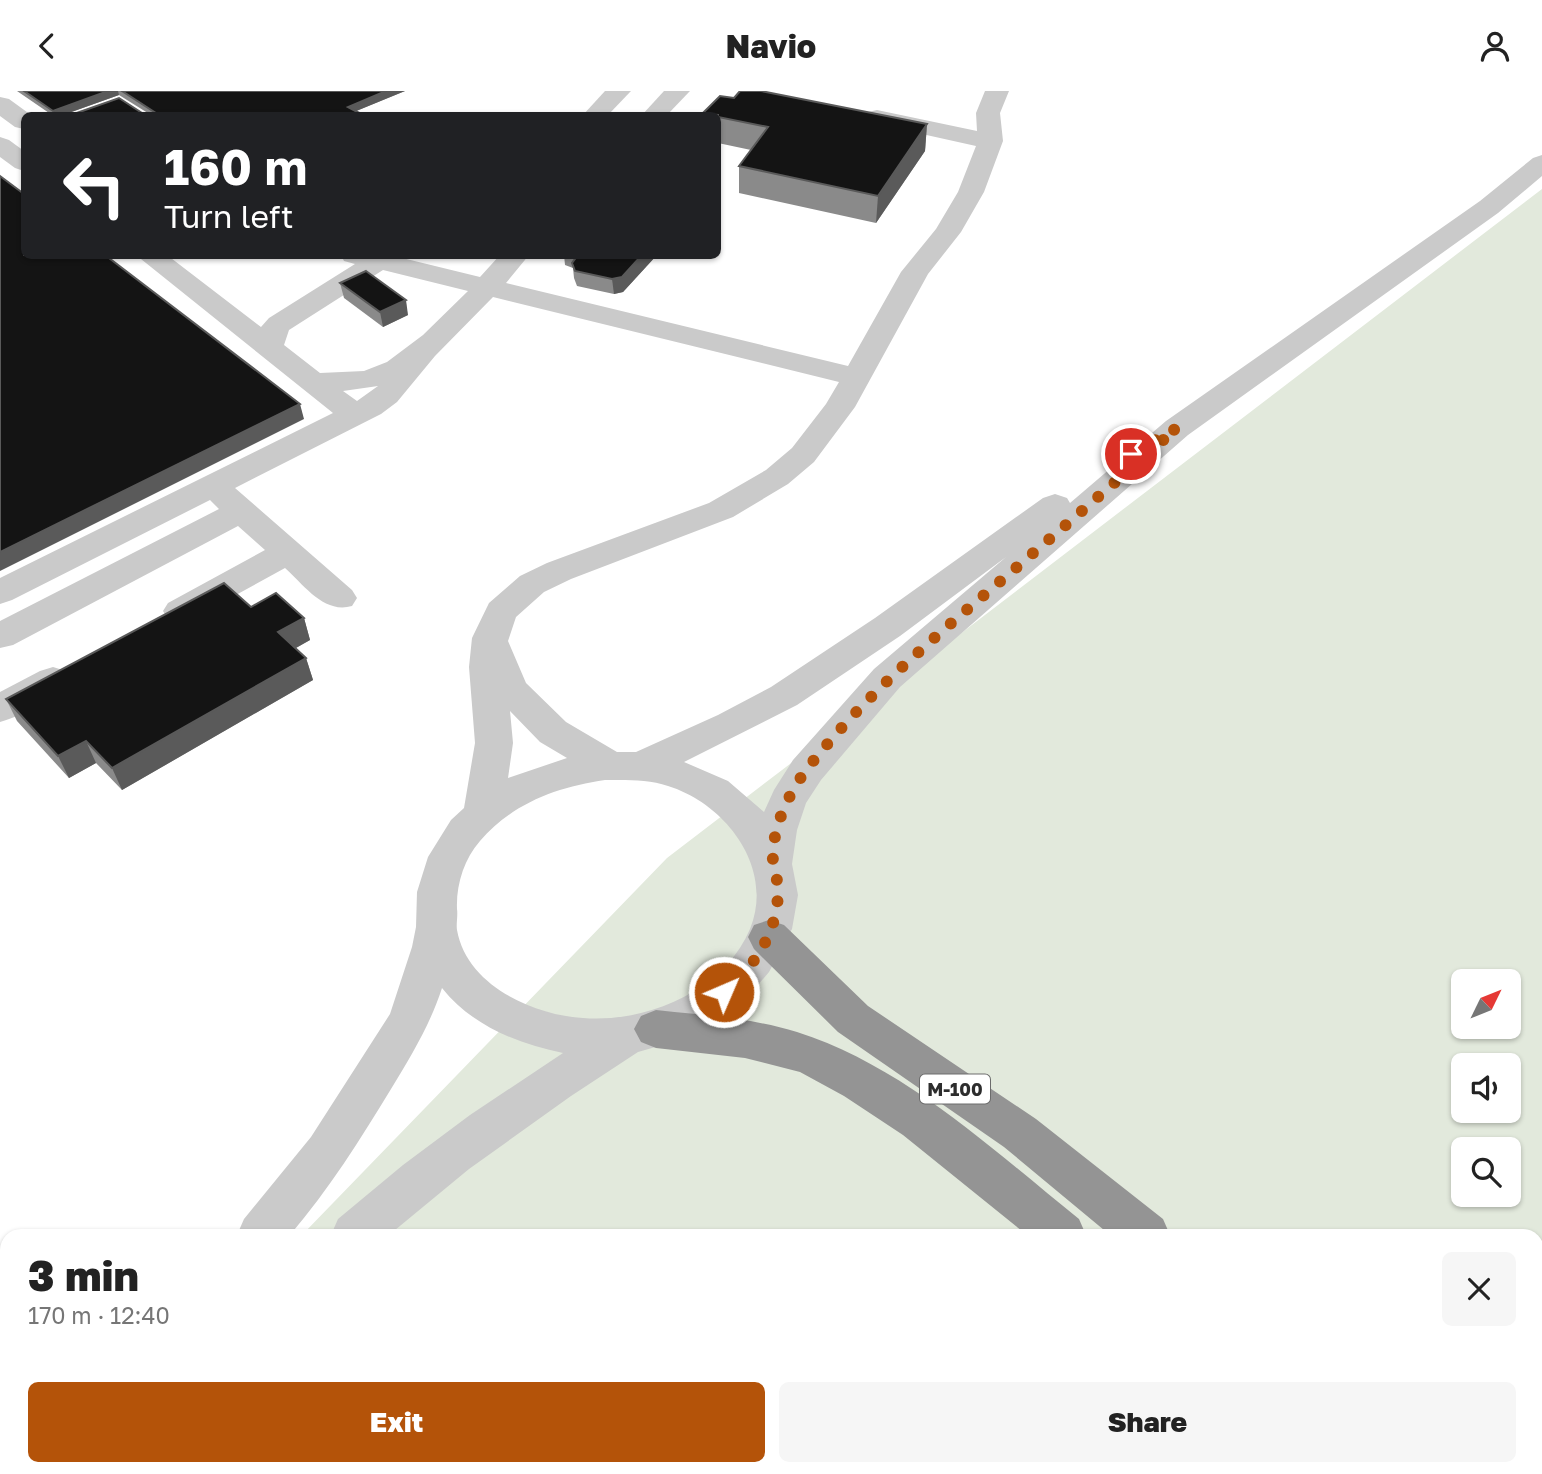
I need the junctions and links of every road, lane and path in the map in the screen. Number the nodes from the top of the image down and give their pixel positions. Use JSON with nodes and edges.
{"nodes":[{"id":1,"x":619,"y":91,"type":"edge"},
{"id":2,"x":678,"y":91,"type":"edge"},
{"id":3,"x":997,"y":91,"type":"edge"},
{"id":4,"x":0,"y":104,"type":"edge"},
{"id":5,"x":598,"y":112,"type":"edge"},
{"id":6,"x":657,"y":112,"type":"edge"},
{"id":7,"x":859,"y":113,"type":"edge"},
{"id":8,"x":21,"y":120,"type":"edge"},
{"id":9,"x":990,"y":141,"type":"junction"},
{"id":10,"x":0,"y":145,"type":"edge"},
{"id":11,"x":21,"y":161,"type":"edge"},
{"id":12,"x":1542,"y":163,"type":"edge"},
{"id":13,"x":154,"y":259,"type":"edge"},
{"id":14,"x":365,"y":259,"type":"edge"},
{"id":15,"x":377,"y":259,"type":"edge"},
{"id":16,"x":512,"y":259,"type":"edge"},
{"id":17,"x":445,"y":265,"type":"edge"},
{"id":18,"x":484,"y":288,"type":"junction"},
{"id":19,"x":320,"y":298,"type":"junction"},
{"id":20,"x":216,"y":305,"type":"junction"},
{"id":21,"x":269,"y":347,"type":"junction"},
{"id":22,"x":421,"y":354,"type":"junction"},
{"id":23,"x":857,"y":377,"type":"junction"},
{"id":24,"x":315,"y":382,"type":"junction"},
{"id":25,"x":354,"y":414,"type":"junction"},
{"id":26,"x":1177,"y":428,"type":"junction"},
{"id":27,"x":213,"y":486,"type":"junction"},
{"id":28,"x":241,"y":511,"type":"junction"},
{"id":29,"x":288,"y":552,"type":"junction"},
{"id":30,"x":0,"y":592,"type":"edge"},
{"id":31,"x":340,"y":598,"type":"dead end"},
{"id":32,"x":156,"y":624,"type":"edge"},
{"id":33,"x":0,"y":636,"type":"edge"},
{"id":34,"x":490,"y":638,"type":"junction"},
{"id":35,"x":84,"y":663,"type":"edge"},
{"id":36,"x":0,"y":709,"type":"edge"},
{"id":37,"x":625,"y":765,"type":"junction"},
{"id":38,"x":483,"y":813,"type":"junction"},
{"id":39,"x":773,"y":862,"type":"junction"},
{"id":40,"x":437,"y":931,"type":"junction"},
{"id":41,"x":769,"y":937,"type":"junction"},
{"id":42,"x":642,"y":1033,"type":"junction"},
{"id":43,"x":266,"y":1229,"type":"edge"},
{"id":44,"x":362,"y":1229,"type":"edge"},
{"id":45,"x":1055,"y":1229,"type":"edge"},
{"id":46,"x":1139,"y":1229,"type":"edge"}],
"edges":[{"from":1,"to":5,"type":"street"},
{"from":2,"to":6,"type":"street"},
{"from":3,"to":9,"type":"street"},
{"from":4,"to":8,"type":"street"},
{"from":7,"to":9,"type":"street"},
{"from":9,"to":23,"type":"street"},
{"from":10,"to":11,"type":"street"},
{"from":12,"to":26,"type":"street"},
{"from":13,"to":20,"type":"street"},
{"from":14,"to":19,"type":"street"},
{"from":15,"to":17,"type":"street"},
{"from":16,"to":18,"type":"street"},
{"from":17,"to":18,"type":"street"},
{"from":18,"to":22,"type":"street"},
{"from":18,"to":23,"type":"street"},
{"from":19,"to":20,"type":"street"},
{"from":19,"to":21,"type":"street"},
{"from":20,"to":21,"type":"street"},
{"from":21,"to":24,"type":"street"},
{"from":22,"to":24,"type":"street"},
{"from":22,"to":25,"type":"street"},
{"from":23,"to":34,"type":"street"},
{"from":24,"to":25,"type":"street"},
{"from":25,"to":27,"type":"street"},
{"from":26,"to":37,"type":"street"},
{"from":26,"to":39,"type":"street"},
{"from":27,"to":28,"type":"street"},
{"from":27,"to":30,"type":"street"},
{"from":28,"to":29,"type":"street"},
{"from":28,"to":33,"type":"street"},
{"from":29,"to":31,"type":"street"},
{"from":29,"to":32,"type":"street"},
{"from":34,"to":37,"type":"street"},
{"from":34,"to":38,"type":"street"},
{"from":35,"to":36,"type":"street"},
{"from":37,"to":38,"type":"street"},
{"from":37,"to":39,"type":"street"},
{"from":38,"to":40,"type":"street"},
{"from":39,"to":41,"type":"street"},
{"from":40,"to":42,"type":"street"},
{"from":40,"to":43,"type":"street"},
{"from":41,"to":42,"type":"street"},
{"from":41,"to":46,"type":"highway","number":"M-100"},
{"from":42,"to":44,"type":"street"},
{"from":42,"to":45,"type":"highway","number":"M-100"}]}
